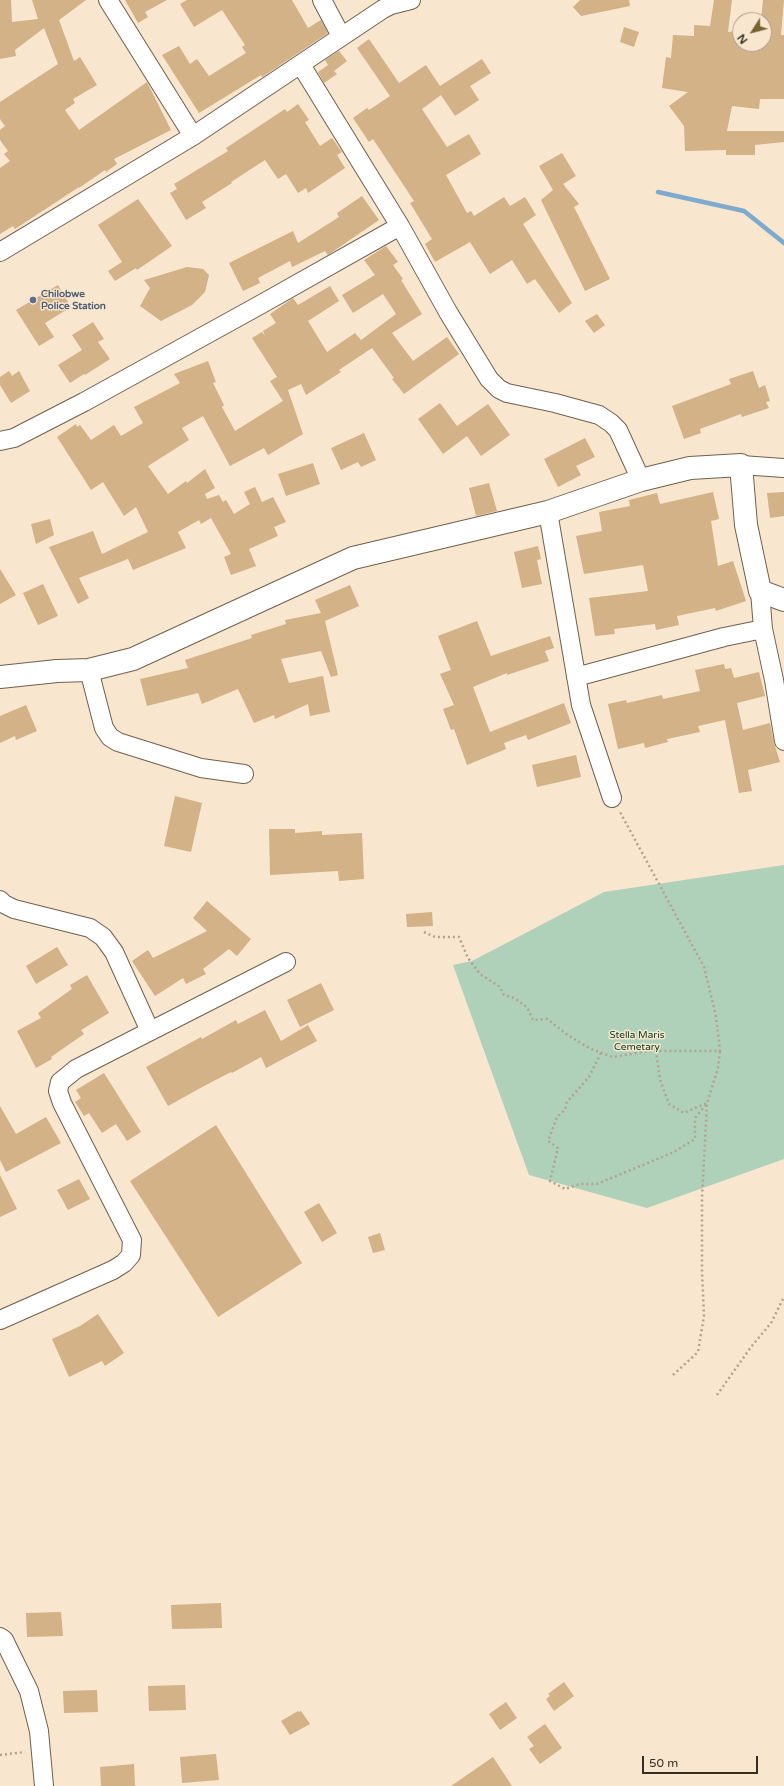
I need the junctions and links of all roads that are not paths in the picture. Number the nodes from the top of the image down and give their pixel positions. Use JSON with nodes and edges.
{"nodes":[{"id":1,"x":108,"y":0,"type":"edge"},
{"id":2,"x":322,"y":0,"type":"edge"},
{"id":3,"x":411,"y":0,"type":"edge"},
{"id":4,"x":341,"y":36,"type":"junction"},
{"id":5,"x":301,"y":65,"type":"junction"},
{"id":6,"x":193,"y":136,"type":"junction"},
{"id":7,"x":400,"y":226,"type":"junction"},
{"id":8,"x":0,"y":252,"type":"edge"},
{"id":9,"x":0,"y":441,"type":"edge"},
{"id":10,"x":741,"y":465,"type":"junction"},
{"id":11,"x":784,"y":468,"type":"edge"},
{"id":12,"x":641,"y":480,"type":"junction"},
{"id":13,"x":548,"y":512,"type":"junction"},
{"id":14,"x":760,"y":591,"type":"junction"},
{"id":15,"x":784,"y":600,"type":"edge"},
{"id":16,"x":763,"y":629,"type":"junction"},
{"id":17,"x":89,"y":670,"type":"junction"},
{"id":18,"x":0,"y":677,"type":"edge"},
{"id":19,"x":576,"y":677,"type":"junction"},
{"id":20,"x":784,"y":741,"type":"edge"},
{"id":21,"x":244,"y":774,"type":"dead end"},
{"id":22,"x":612,"y":798,"type":"road end"},
{"id":23,"x":0,"y":900,"type":"edge"},
{"id":24,"x":286,"y":962,"type":"dead end"},
{"id":25,"x":150,"y":1031,"type":"junction"},
{"id":26,"x":0,"y":1320,"type":"edge"},
{"id":27,"x":0,"y":1637,"type":"edge"},
{"id":28,"x":44,"y":1786,"type":"edge"}],
"edges":[{"from":1,"to":6,"type":"street"},
{"from":2,"to":4,"type":"street"},
{"from":3,"to":4,"type":"street"},
{"from":4,"to":5,"type":"street"},
{"from":5,"to":6,"type":"street"},
{"from":5,"to":7,"type":"street"},
{"from":6,"to":8,"type":"street"},
{"from":7,"to":9,"type":"street"},
{"from":7,"to":12,"type":"street"},
{"from":10,"to":11,"type":"street"},
{"from":10,"to":12,"type":"street"},
{"from":10,"to":14,"type":"street"},
{"from":12,"to":13,"type":"street"},
{"from":13,"to":17,"type":"street"},
{"from":13,"to":19,"type":"street"},
{"from":14,"to":15,"type":"street"},
{"from":14,"to":16,"type":"street"},
{"from":16,"to":19,"type":"street"},
{"from":16,"to":20,"type":"street"},
{"from":17,"to":18,"type":"street"},
{"from":17,"to":21,"type":"street"},
{"from":19,"to":22,"type":"street"},
{"from":23,"to":25,"type":"street"},
{"from":24,"to":25,"type":"street"},
{"from":25,"to":26,"type":"street"},
{"from":27,"to":28,"type":"street"}]}
